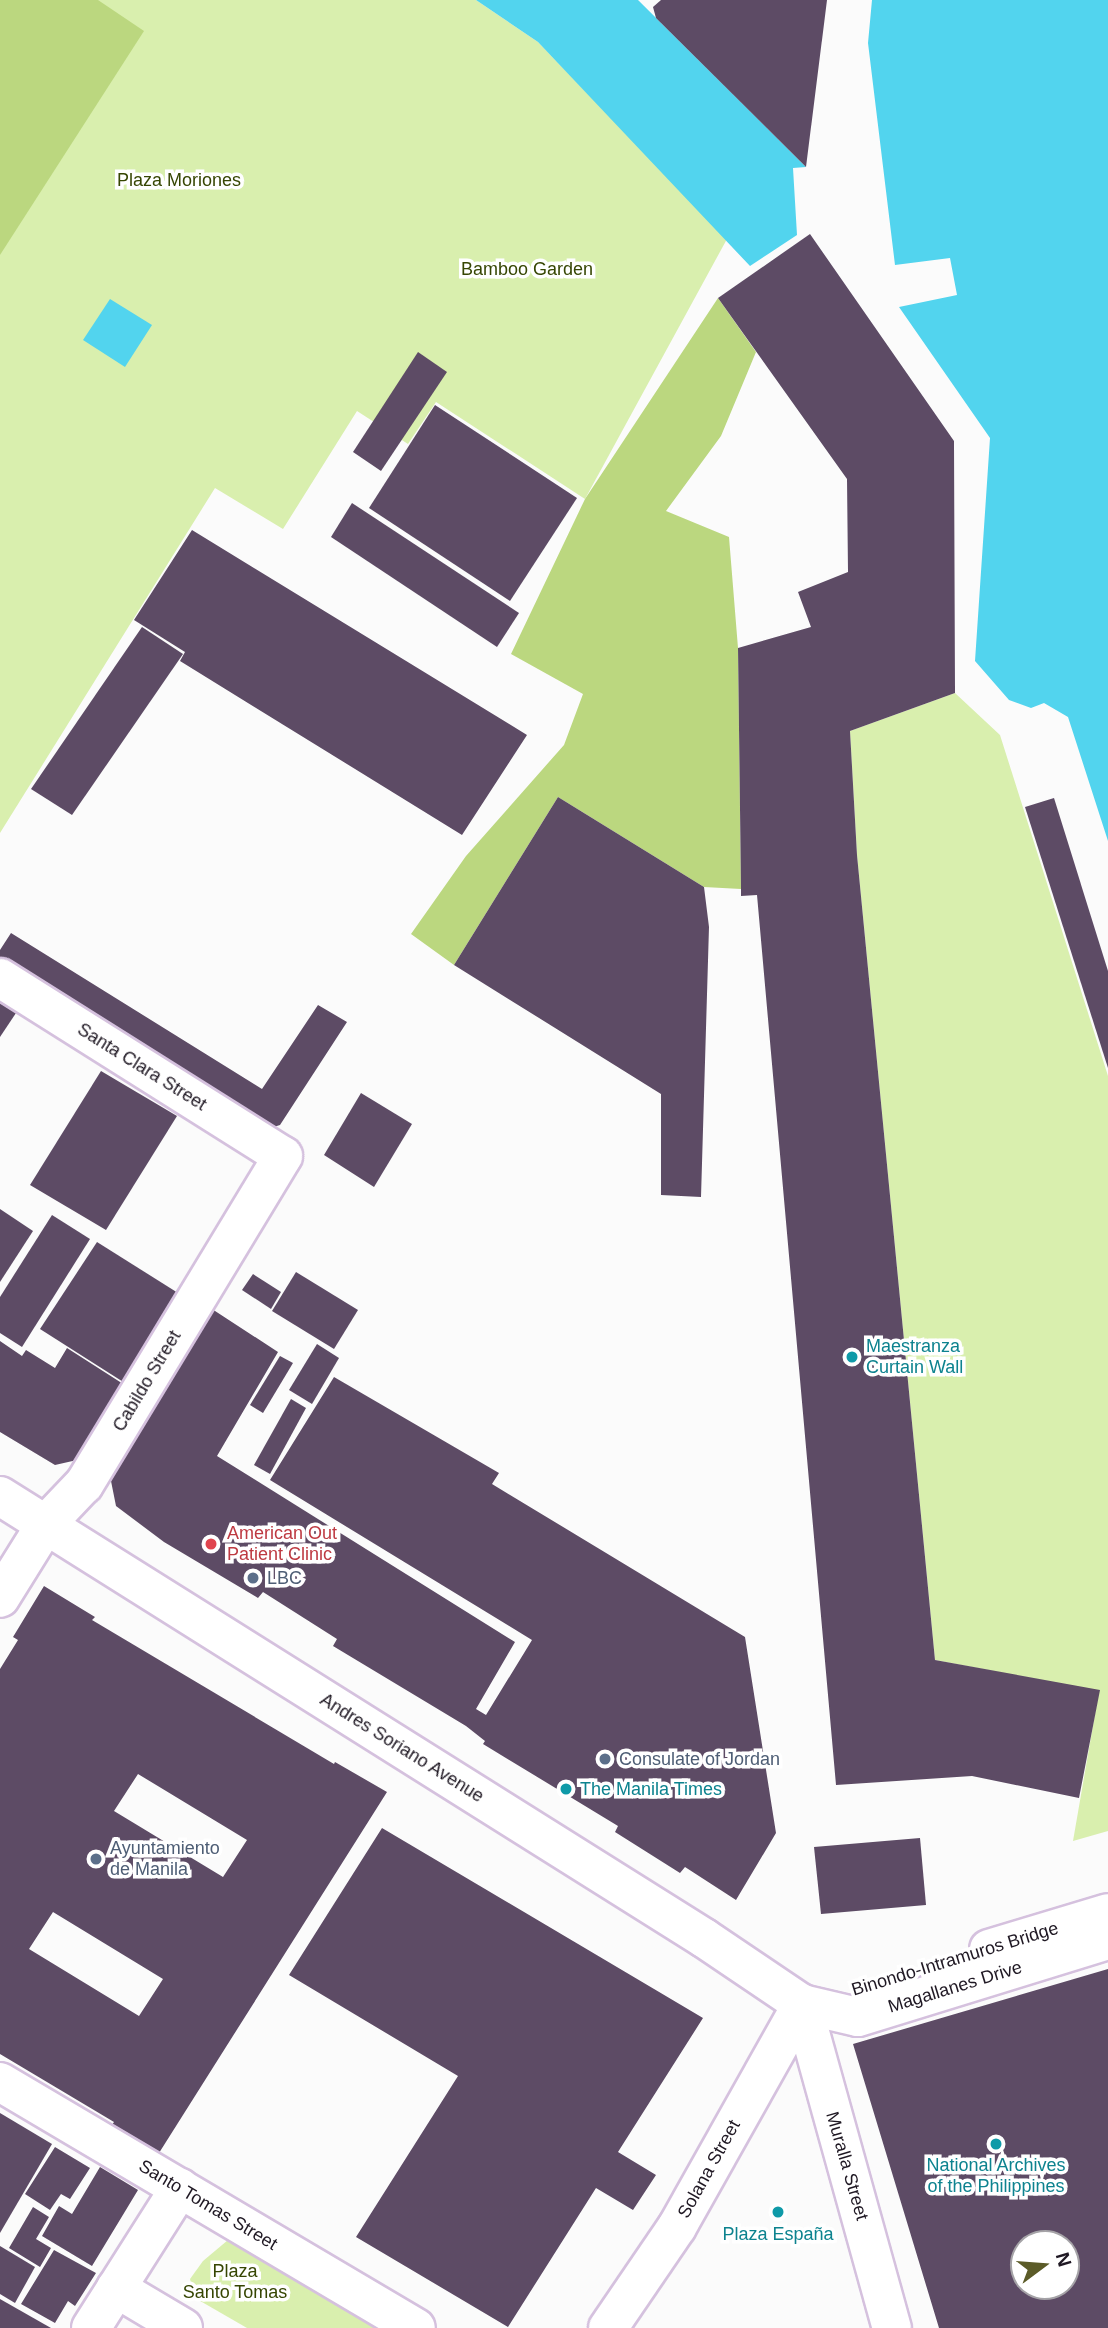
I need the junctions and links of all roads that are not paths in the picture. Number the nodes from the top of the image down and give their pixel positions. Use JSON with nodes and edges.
{"nodes":[{"id":1,"x":0,"y":978,"type":"edge"},
{"id":2,"x":283,"y":1156,"type":"joint"},
{"id":3,"x":0,"y":1496,"type":"edge"},
{"id":4,"x":46,"y":1524,"type":"junction"},
{"id":5,"x":0,"y":1598,"type":"edge"},
{"id":6,"x":1108,"y":1913,"type":"edge"},
{"id":7,"x":1108,"y":1940,"type":"edge"},
{"id":8,"x":802,"y":2004,"type":"junction"},
{"id":9,"x":0,"y":2082,"type":"edge"},
{"id":10,"x":180,"y":2188,"type":"junction"},
{"id":11,"x":116,"y":2288,"type":"junction"},
{"id":12,"x":91,"y":2328,"type":"edge"},
{"id":13,"x":183,"y":2328,"type":"edge"},
{"id":14,"x":416,"y":2328,"type":"edge"},
{"id":15,"x":608,"y":2328,"type":"edge"},
{"id":16,"x":892,"y":2328,"type":"edge"}],
"edges":[{"from":1,"to":2,"type":"street","name":"Santa Clara Street"},
{"from":2,"to":4,"type":"street","name":"Cabildo Street"},
{"from":3,"to":4,"type":"street","name":"Andres Soriano Avenue"},
{"from":4,"to":5,"type":"street","name":"Cabildo Street"},
{"from":4,"to":8,"type":"street","name":"Andres Soriano Avenue"},
{"from":6,"to":8,"type":"street","name":"Binondo-Intramuros Bridge"},
{"from":7,"to":8,"type":"street","name":"Magallanes Drive"},
{"from":8,"to":15,"type":"street","name":"Solana Street"},
{"from":8,"to":16,"type":"street","name":"Muralla Street"},
{"from":9,"to":10,"type":"street","name":"Santo Tomas Street"},
{"from":10,"to":11,"type":"street"},
{"from":10,"to":14,"type":"street","name":"Santo Tomas Street"},
{"from":11,"to":12,"type":"street"},
{"from":11,"to":13,"type":"street"}]}
